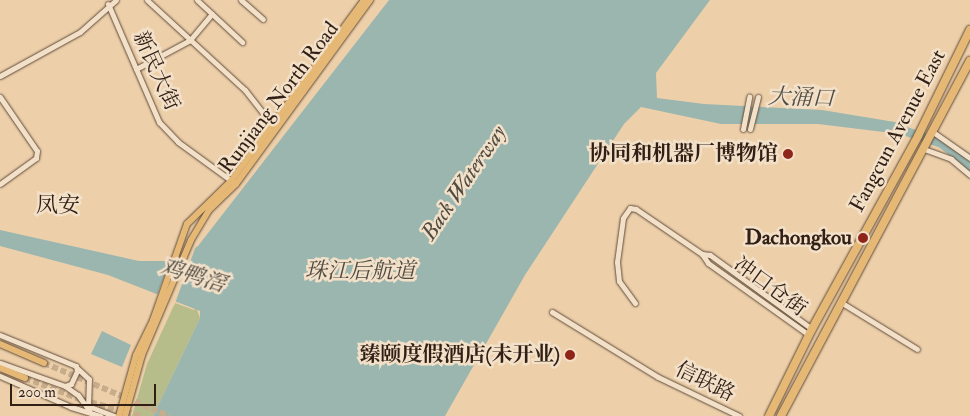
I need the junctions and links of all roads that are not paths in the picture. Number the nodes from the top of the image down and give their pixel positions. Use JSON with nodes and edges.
{"nodes":[{"id":1,"x":116,"y":0,"type":"edge"},
{"id":2,"x":147,"y":0,"type":"edge"},
{"id":3,"x":196,"y":0,"type":"edge"},
{"id":4,"x":241,"y":0,"type":"edge"},
{"id":5,"x":364,"y":0,"type":"edge"},
{"id":6,"x":370,"y":0,"type":"edge"},
{"id":7,"x":109,"y":2,"type":"edge"},
{"id":8,"x":212,"y":14,"type":"junction"},
{"id":9,"x":263,"y":19,"type":"dead end"},
{"id":10,"x":970,"y":30,"type":"edge"},
{"id":11,"x":190,"y":40,"type":"junction"},
{"id":12,"x":242,"y":42,"type":"dead end"},
{"id":13,"x":970,"y":61,"type":"edge"},
{"id":14,"x":136,"y":69,"type":"junction"},
{"id":15,"x":0,"y":76,"type":"edge"},
{"id":16,"x":0,"y":97,"type":"edge"},
{"id":17,"x":750,"y":97,"type":"dead end"},
{"id":18,"x":758,"y":97,"type":"dead end"},
{"id":19,"x":269,"y":129,"type":"junction"},
{"id":20,"x":743,"y":129,"type":"dead end"},
{"id":21,"x":750,"y":129,"type":"dead end"},
{"id":22,"x":929,"y":139,"type":"junction"},
{"id":23,"x":970,"y":158,"type":"edge"},
{"id":24,"x":970,"y":175,"type":"edge"},
{"id":25,"x":233,"y":182,"type":"junction"},
{"id":26,"x":0,"y":184,"type":"edge"},
{"id":27,"x":228,"y":188,"type":"junction"},
{"id":28,"x":635,"y":303,"type":"dead end"},
{"id":29,"x":842,"y":303,"type":"junction"},
{"id":30,"x":552,"y":312,"type":"dead end"},
{"id":31,"x":811,"y":332,"type":"junction"},
{"id":32,"x":0,"y":335,"type":"edge"},
{"id":33,"x":0,"y":344,"type":"edge"},
{"id":34,"x":916,"y":349,"type":"dead end"},
{"id":35,"x":0,"y":363,"type":"edge"},
{"id":36,"x":44,"y":363,"type":"tunnel mouth"},
{"id":37,"x":76,"y":366,"type":"junction"},
{"id":38,"x":0,"y":368,"type":"edge"},
{"id":39,"x":133,"y":375,"type":"junction"},
{"id":40,"x":0,"y":376,"type":"edge"},
{"id":41,"x":25,"y":378,"type":"tunnel mouth"},
{"id":42,"x":65,"y":386,"type":"junction"},
{"id":43,"x":90,"y":411,"type":"junction"},
{"id":44,"x":782,"y":415,"type":"edge"},
{"id":45,"x":101,"y":416,"type":"edge"},
{"id":46,"x":114,"y":416,"type":"edge"},
{"id":47,"x":119,"y":416,"type":"edge"},
{"id":48,"x":125,"y":416,"type":"edge"},
{"id":49,"x":739,"y":416,"type":"edge"},
{"id":50,"x":768,"y":416,"type":"edge"}],
"edges":[{"from":1,"to":7,"type":"street"},
{"from":2,"to":11,"type":"street"},
{"from":3,"to":8,"type":"street"},
{"from":4,"to":9,"type":"street"},
{"from":5,"to":19,"type":"main road","name":"Runjiang North Road"},
{"from":6,"to":25,"type":"main road","name":"Runjiang North Road"},
{"from":7,"to":14,"type":"street","name":"新民大街"},
{"from":7,"to":15,"type":"street"},
{"from":8,"to":11,"type":"street"},
{"from":8,"to":12,"type":"street"},
{"from":10,"to":31,"type":"highway","name":"Fangcun Avenue East"},
{"from":11,"to":14,"type":"street"},
{"from":11,"to":19,"type":"street"},
{"from":13,"to":22,"type":"highway","name":"Fangcun Avenue East"},
{"from":14,"to":25,"type":"street","name":"新民大街"},
{"from":16,"to":26,"type":"street"},
{"from":17,"to":20,"type":"street"},
{"from":18,"to":21,"type":"street"},
{"from":19,"to":25,"type":"main road","name":"Runjiang North Road"},
{"from":22,"to":23,"type":"street"},
{"from":22,"to":24,"type":"street"},
{"from":22,"to":29,"type":"highway","name":"Fangcun Avenue East"},
{"from":25,"to":27,"type":"main road","name":"Runjiang North Road"},
{"from":27,"to":39,"type":"main road"},
{"from":27,"to":39,"type":"main road"},
{"from":28,"to":31,"type":"street","name":"冲口仓街"},
{"from":29,"to":34,"type":"street"},
{"from":29,"to":44,"type":"highway","name":"Fangcun Avenue East"},
{"from":30,"to":49,"type":"street","name":"信联路"},
{"from":31,"to":50,"type":"highway","name":"Fangcun Avenue East"},
{"from":32,"to":37,"type":"street"},
{"from":33,"to":36,"type":"main road"},
{"from":35,"to":42,"type":"street"},
{"from":37,"to":42,"type":"street"},
{"from":37,"to":46,"type":"street"},
{"from":38,"to":41,"type":"main road"},
{"from":39,"to":47,"type":"main road"},
{"from":39,"to":48,"type":"main road"},
{"from":40,"to":43,"type":"street"},
{"from":42,"to":43,"type":"street"},
{"from":43,"to":45,"type":"street"}]}
